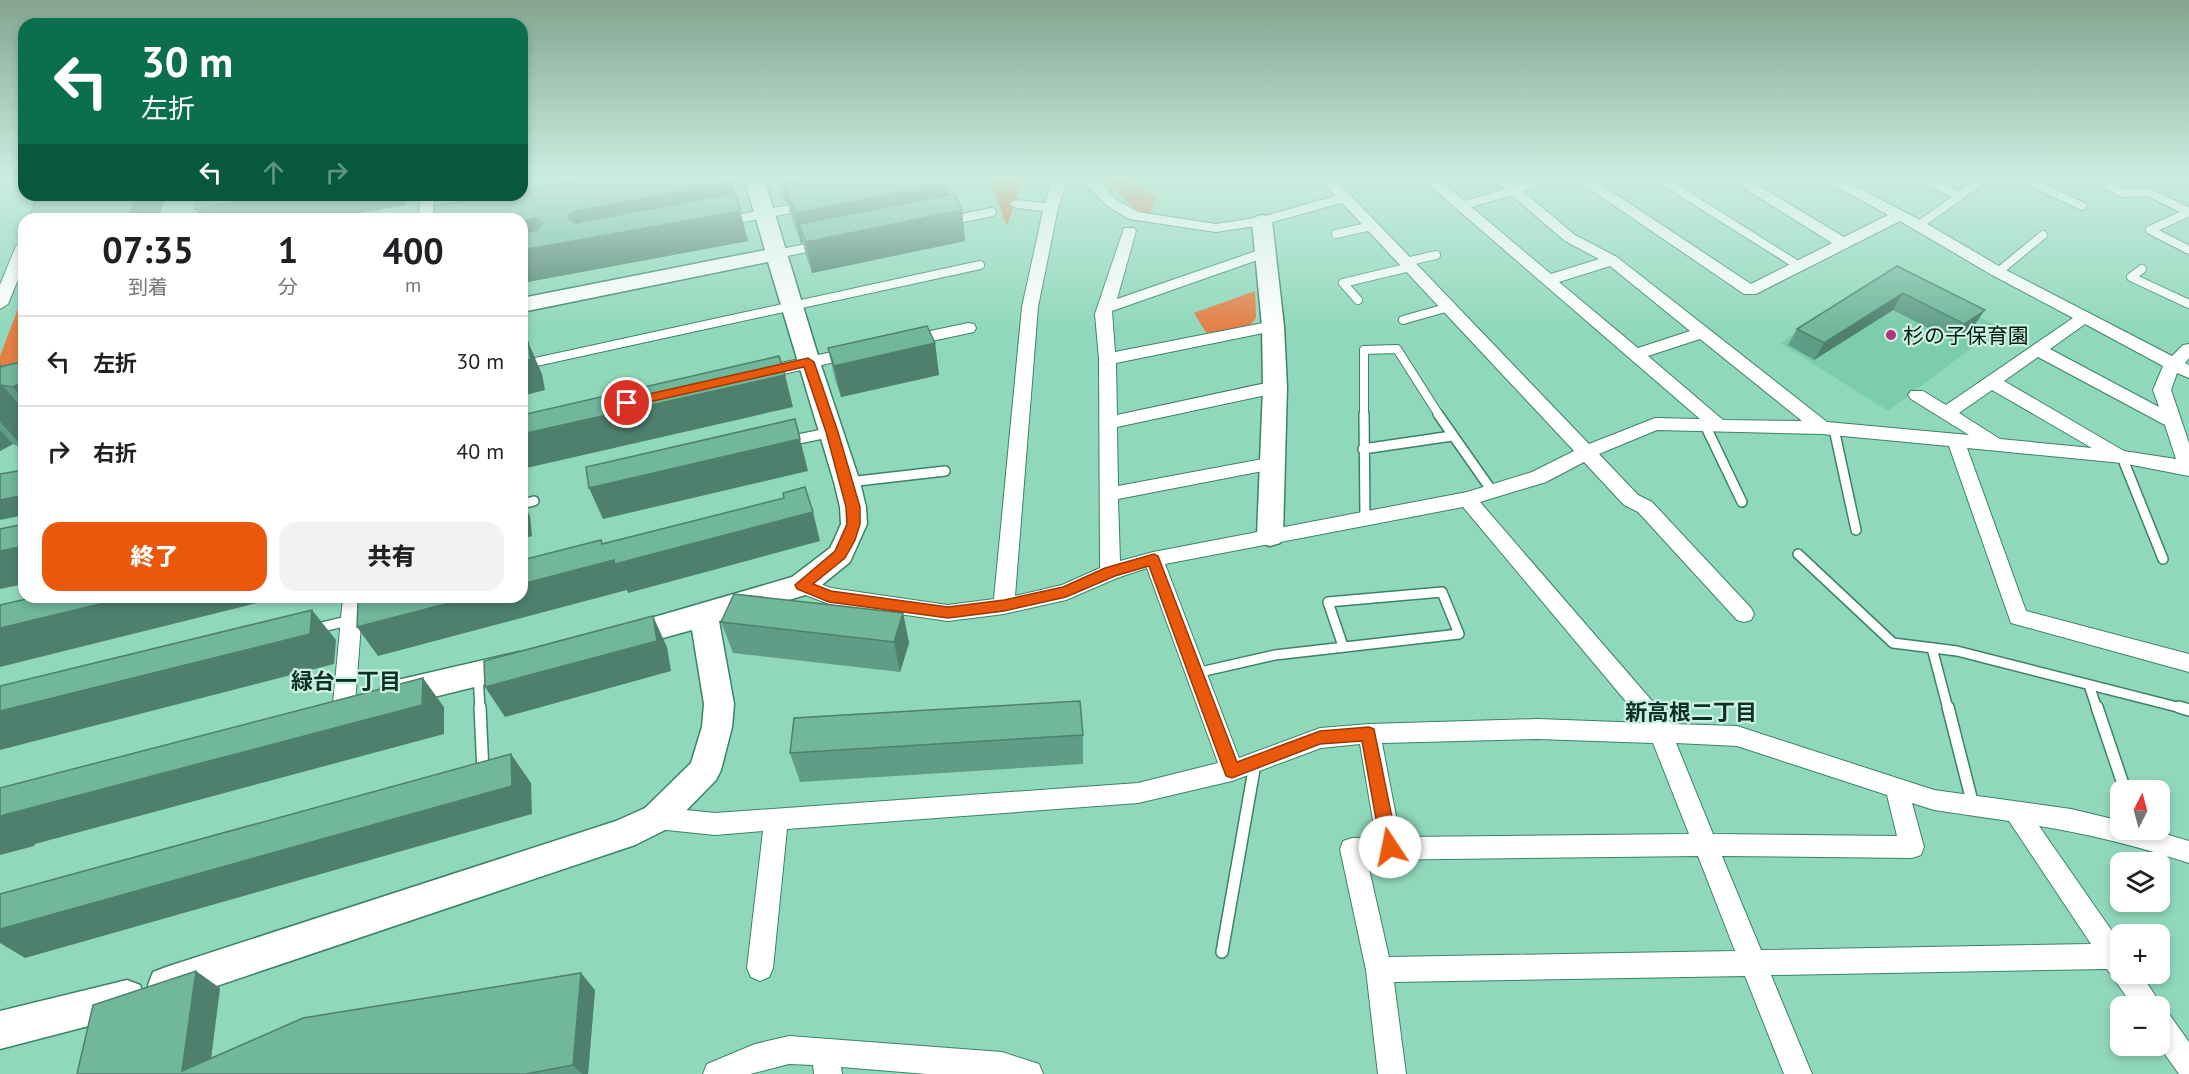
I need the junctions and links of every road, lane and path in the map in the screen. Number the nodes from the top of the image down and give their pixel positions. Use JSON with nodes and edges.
{"nodes":[{"id":1,"x":768,"y":228,"type":"edge"},
{"id":2,"x":1048,"y":228,"type":"edge"},
{"id":3,"x":1262,"y":228,"type":"edge"},
{"id":4,"x":1362,"y":228,"type":"edge"},
{"id":5,"x":1373,"y":228,"type":"edge"},
{"id":6,"x":1487,"y":228,"type":"edge"},
{"id":7,"x":1558,"y":228,"type":"edge"},
{"id":8,"x":1656,"y":228,"type":"edge"},
{"id":9,"x":1739,"y":228,"type":"edge"},
{"id":10,"x":1818,"y":228,"type":"edge"},
{"id":11,"x":1875,"y":228,"type":"edge"},
{"id":12,"x":1924,"y":228,"type":"edge"},
{"id":13,"x":2154,"y":228,"type":"edge"},
{"id":14,"x":1129,"y":231,"type":"dead end"},
{"id":15,"x":1336,"y":234,"type":"dead end"},
{"id":16,"x":2043,"y":236,"type":"dead end"},
{"id":17,"x":1844,"y":244,"type":"junction"},
{"id":18,"x":822,"y":245,"type":"edge"},
{"id":19,"x":2189,"y":250,"type":"edge"},
{"id":20,"x":1264,"y":253,"type":"junction"},
{"id":21,"x":776,"y":254,"type":"junction"},
{"id":22,"x":18,"y":255,"type":"edge"},
{"id":23,"x":1436,"y":255,"type":"dead end"},
{"id":24,"x":1612,"y":260,"type":"junction"},
{"id":25,"x":18,"y":262,"type":"edge"},
{"id":26,"x":0,"y":264,"type":"edge"},
{"id":27,"x":1408,"y":264,"type":"junction"},
{"id":28,"x":980,"y":265,"type":"dead end"},
{"id":29,"x":1799,"y":266,"type":"junction"},
{"id":30,"x":2142,"y":269,"type":"dead end"},
{"id":31,"x":1998,"y":272,"type":"junction"},
{"id":32,"x":1548,"y":280,"type":"junction"},
{"id":33,"x":1358,"y":300,"type":"dead end"},
{"id":34,"x":528,"y":303,"type":"edge"},
{"id":35,"x":0,"y":304,"type":"edge"},
{"id":36,"x":2189,"y":304,"type":"edge"},
{"id":37,"x":792,"y":307,"type":"junction"},
{"id":38,"x":1449,"y":307,"type":"junction"},
{"id":39,"x":1106,"y":308,"type":"junction"},
{"id":40,"x":2085,"y":317,"type":"junction"},
{"id":41,"x":1403,"y":320,"type":"dead end"},
{"id":42,"x":1273,"y":326,"type":"junction"},
{"id":43,"x":968,"y":328,"type":"dead end"},
{"id":44,"x":1704,"y":332,"type":"junction"},
{"id":45,"x":892,"y":344,"type":"edge"},
{"id":46,"x":871,"y":349,"type":"edge"},
{"id":47,"x":2189,"y":349,"type":"edge"},
{"id":48,"x":2038,"y":350,"type":"junction"},
{"id":49,"x":1635,"y":354,"type":"junction"},
{"id":50,"x":1107,"y":359,"type":"junction"},
{"id":51,"x":808,"y":362,"type":"junction"},
{"id":52,"x":528,"y":364,"type":"edge"},
{"id":53,"x":2172,"y":364,"type":"junction"},
{"id":54,"x":2189,"y":372,"type":"edge"},
{"id":55,"x":744,"y":377,"type":"edge"},
{"id":56,"x":1992,"y":382,"type":"junction"},
{"id":57,"x":1275,"y":387,"type":"junction"},
{"id":58,"x":1917,"y":395,"type":"dead end"},
{"id":59,"x":1946,"y":413,"type":"junction"},
{"id":60,"x":2171,"y":421,"type":"junction"},
{"id":61,"x":1108,"y":423,"type":"junction"},
{"id":62,"x":1712,"y":425,"type":"junction"},
{"id":63,"x":1828,"y":429,"type":"junction"},
{"id":64,"x":832,"y":432,"type":"junction"},
{"id":65,"x":1452,"y":436,"type":"junction"},
{"id":66,"x":1956,"y":441,"type":"junction"},
{"id":67,"x":776,"y":444,"type":"edge"},
{"id":68,"x":1998,"y":445,"type":"junction"},
{"id":69,"x":1363,"y":449,"type":"junction"},
{"id":70,"x":1587,"y":452,"type":"junction"},
{"id":71,"x":2122,"y":457,"type":"junction"},
{"id":72,"x":1273,"y":463,"type":"junction"},
{"id":73,"x":2188,"y":468,"type":"edge"},
{"id":74,"x":945,"y":471,"type":"dead end"},
{"id":75,"x":847,"y":482,"type":"junction"},
{"id":76,"x":1492,"y":491,"type":"junction"},
{"id":77,"x":1109,"y":494,"type":"junction"},
{"id":78,"x":1467,"y":499,"type":"junction"},
{"id":79,"x":534,"y":501,"type":"dead end"},
{"id":80,"x":528,"y":502,"type":"edge"},
{"id":81,"x":1742,"y":502,"type":"dead end"},
{"id":82,"x":1365,"y":517,"type":"junction"},
{"id":83,"x":1856,"y":530,"type":"dead end"},
{"id":84,"x":1270,"y":536,"type":"junction"},
{"id":85,"x":1798,"y":554,"type":"dead end"},
{"id":86,"x":1154,"y":559,"type":"junction"},
{"id":87,"x":2163,"y":559,"type":"dead end"},
{"id":88,"x":1110,"y":572,"type":"junction"},
{"id":89,"x":802,"y":585,"type":"junction"},
{"id":90,"x":354,"y":603,"type":"edge"},
{"id":91,"x":1004,"y":606,"type":"junction"},
{"id":92,"x":1744,"y":614,"type":"dead end"},
{"id":93,"x":705,"y":615,"type":"junction"},
{"id":94,"x":357,"y":619,"type":"junction"},
{"id":95,"x":306,"y":631,"type":"edge"},
{"id":96,"x":602,"y":642,"type":"edge"},
{"id":97,"x":1343,"y":646,"type":"junction"},
{"id":98,"x":1932,"y":648,"type":"junction"},
{"id":99,"x":546,"y":657,"type":"edge"},
{"id":100,"x":2189,"y":663,"type":"edge"},
{"id":101,"x":1195,"y":673,"type":"junction"},
{"id":102,"x":478,"y":675,"type":"junction"},
{"id":103,"x":2089,"y":685,"type":"junction"},
{"id":104,"x":333,"y":707,"type":"joint"},
{"id":105,"x":2189,"y":710,"type":"edge"},
{"id":106,"x":1369,"y":734,"type":"junction"},
{"id":107,"x":1665,"y":734,"type":"junction"},
{"id":108,"x":1255,"y":764,"type":"junction"},
{"id":109,"x":1232,"y":771,"type":"junction"},
{"id":110,"x":472,"y":775,"type":"edge"},
{"id":111,"x":2122,"y":780,"type":"edge"},
{"id":112,"x":1897,"y":789,"type":"junction"},
{"id":113,"x":1973,"y":805,"type":"junction"},
{"id":114,"x":2015,"y":811,"type":"junction"},
{"id":115,"x":657,"y":818,"type":"junction"},
{"id":116,"x":776,"y":819,"type":"junction"},
{"id":117,"x":2110,"y":827,"type":"edge"},
{"id":118,"x":2158,"y":840,"type":"edge"},
{"id":119,"x":1707,"y":845,"type":"junction"},
{"id":120,"x":1390,"y":847,"type":"junction"},
{"id":121,"x":2189,"y":852,"type":"edge"},
{"id":122,"x":2110,"y":950,"type":"edge"},
{"id":123,"x":1222,"y":952,"type":"dead end"},
{"id":124,"x":1755,"y":964,"type":"junction"},
{"id":125,"x":2110,"y":965,"type":"edge"},
{"id":126,"x":760,"y":968,"type":"dead end"},
{"id":127,"x":1379,"y":970,"type":"junction"},
{"id":128,"x":0,"y":1030,"type":"edge"},
{"id":129,"x":2170,"y":1038,"type":"edge"},
{"id":130,"x":827,"y":1063,"type":"edge"},
{"id":131,"x":2189,"y":1066,"type":"edge"},
{"id":132,"x":717,"y":1074,"type":"edge"},
{"id":133,"x":1029,"y":1074,"type":"edge"},
{"id":134,"x":1392,"y":1074,"type":"edge"},
{"id":135,"x":1798,"y":1074,"type":"edge"},
{"id":136,"x":2185,"y":1074,"type":"edge"}],
"edges":[{"from":1,"to":21,"type":"street"},
{"from":2,"to":91,"type":"street"},
{"from":3,"to":20,"type":"street"},
{"from":4,"to":15,"type":"lane"},
{"from":5,"to":27,"type":"street"},
{"from":6,"to":32,"type":"street"},
{"from":7,"to":24,"type":"street"},
{"from":8,"to":29,"type":"street"},
{"from":9,"to":29,"type":"lane"},
{"from":10,"to":17,"type":"street"},
{"from":11,"to":17,"type":"street"},
{"from":12,"to":31,"type":"street"},
{"from":13,"to":19,"type":"lane"},
{"from":14,"to":39,"type":"street"},
{"from":16,"to":31,"type":"lane"},
{"from":17,"to":29,"type":"street"},
{"from":18,"to":21,"type":"lane"},
{"from":20,"to":39,"type":"street"},
{"from":20,"to":42,"type":"street"},
{"from":21,"to":34,"type":"street"},
{"from":21,"to":37,"type":"street"},
{"from":22,"to":26,"type":"street"},
{"from":23,"to":27,"type":"lane"},
{"from":24,"to":32,"type":"street"},
{"from":24,"to":44,"type":"street"},
{"from":25,"to":35,"type":"street"},
{"from":27,"to":33,"type":"lane"},
{"from":27,"to":38,"type":"street"},
{"from":28,"to":37,"type":"lane"},
{"from":30,"to":36,"type":"lane"},
{"from":31,"to":40,"type":"street"},
{"from":32,"to":49,"type":"street"},
{"from":37,"to":51,"type":"street"},
{"from":37,"to":52,"type":"lane"},
{"from":38,"to":41,"type":"lane"},
{"from":38,"to":70,"type":"street"},
{"from":39,"to":50,"type":"street"},
{"from":40,"to":48,"type":"street"},
{"from":40,"to":53,"type":"street"},
{"from":42,"to":50,"type":"street"},
{"from":42,"to":57,"type":"street"},
{"from":43,"to":45,"type":"street"},
{"from":44,"to":49,"type":"street"},
{"from":44,"to":63,"type":"street"},
{"from":46,"to":51,"type":"street"},
{"from":47,"to":53,"type":"street"},
{"from":48,"to":56,"type":"street"},
{"from":48,"to":60,"type":"street"},
{"from":49,"to":62,"type":"street"},
{"from":50,"to":61,"type":"street"},
{"from":51,"to":55,"type":"street"},
{"from":51,"to":64,"type":"street"},
{"from":53,"to":54,"type":"street"},
{"from":53,"to":60,"type":"street"},
{"from":56,"to":59,"type":"street"},
{"from":56,"to":71,"type":"street"},
{"from":57,"to":61,"type":"street"},
{"from":57,"to":72,"type":"street"},
{"from":58,"to":59,"type":"street"},
{"from":59,"to":68,"type":"street"},
{"from":60,"to":73,"type":"street"},
{"from":61,"to":77,"type":"street"},
{"from":62,"to":63,"type":"street"},
{"from":62,"to":70,"type":"street"},
{"from":62,"to":81,"type":"lane"},
{"from":63,"to":66,"type":"street"},
{"from":63,"to":83,"type":"lane"},
{"from":64,"to":67,"type":"lane"},
{"from":64,"to":75,"type":"street"},
{"from":65,"to":69,"type":"lane"},
{"from":65,"to":69,"type":"lane"},
{"from":65,"to":76,"type":"lane"},
{"from":66,"to":68,"type":"street"},
{"from":66,"to":100,"type":"street"},
{"from":68,"to":71,"type":"street"},
{"from":69,"to":82,"type":"lane"},
{"from":70,"to":76,"type":"street"},
{"from":70,"to":92,"type":"street"},
{"from":71,"to":73,"type":"street"},
{"from":71,"to":87,"type":"lane"},
{"from":72,"to":77,"type":"street"},
{"from":72,"to":84,"type":"street"},
{"from":74,"to":75,"type":"lane"},
{"from":75,"to":89,"type":"street"},
{"from":76,"to":78,"type":"street"},
{"from":77,"to":88,"type":"street"},
{"from":78,"to":82,"type":"street"},
{"from":78,"to":107,"type":"street"},
{"from":79,"to":80,"type":"lane"},
{"from":82,"to":84,"type":"street"},
{"from":84,"to":86,"type":"street"},
{"from":85,"to":98,"type":"lane"},
{"from":86,"to":88,"type":"street"},
{"from":86,"to":101,"type":"street"},
{"from":88,"to":91,"type":"street"},
{"from":89,"to":91,"type":"street"},
{"from":89,"to":93,"type":"street"},
{"from":90,"to":94,"type":"street"},
{"from":93,"to":96,"type":"street"},
{"from":93,"to":115,"type":"street"},
{"from":94,"to":95,"type":"lane"},
{"from":94,"to":104,"type":"street"},
{"from":97,"to":97,"type":"lane"},
{"from":97,"to":101,"type":"lane"},
{"from":98,"to":103,"type":"lane"},
{"from":98,"to":113,"type":"lane"},
{"from":99,"to":102,"type":"street"},
{"from":101,"to":109,"type":"street"},
{"from":102,"to":104,"type":"street"},
{"from":102,"to":110,"type":"lane"},
{"from":103,"to":105,"type":"lane"},
{"from":103,"to":111,"type":"lane"},
{"from":106,"to":107,"type":"street"},
{"from":106,"to":108,"type":"street"},
{"from":106,"to":120,"type":"street"},
{"from":107,"to":112,"type":"street"},
{"from":107,"to":119,"type":"street"},
{"from":108,"to":109,"type":"street"},
{"from":108,"to":123,"type":"lane"},
{"from":109,"to":116,"type":"street"},
{"from":112,"to":113,"type":"street"},
{"from":112,"to":119,"type":"street"},
{"from":113,"to":114,"type":"street"},
{"from":114,"to":117,"type":"street"},
{"from":114,"to":122,"type":"street"},
{"from":115,"to":116,"type":"street"},
{"from":115,"to":128,"type":"street"},
{"from":116,"to":126,"type":"street"},
{"from":118,"to":121,"type":"street"},
{"from":119,"to":120,"type":"street"},
{"from":119,"to":124,"type":"street"},
{"from":120,"to":127,"type":"street"},
{"from":124,"to":125,"type":"street"},
{"from":124,"to":127,"type":"street"},
{"from":124,"to":135,"type":"street"},
{"from":127,"to":134,"type":"street"},
{"from":129,"to":131,"type":"street"},
{"from":130,"to":132,"type":"street"},
{"from":130,"to":133,"type":"street"},
{"from":131,"to":136,"type":"street"}]}
